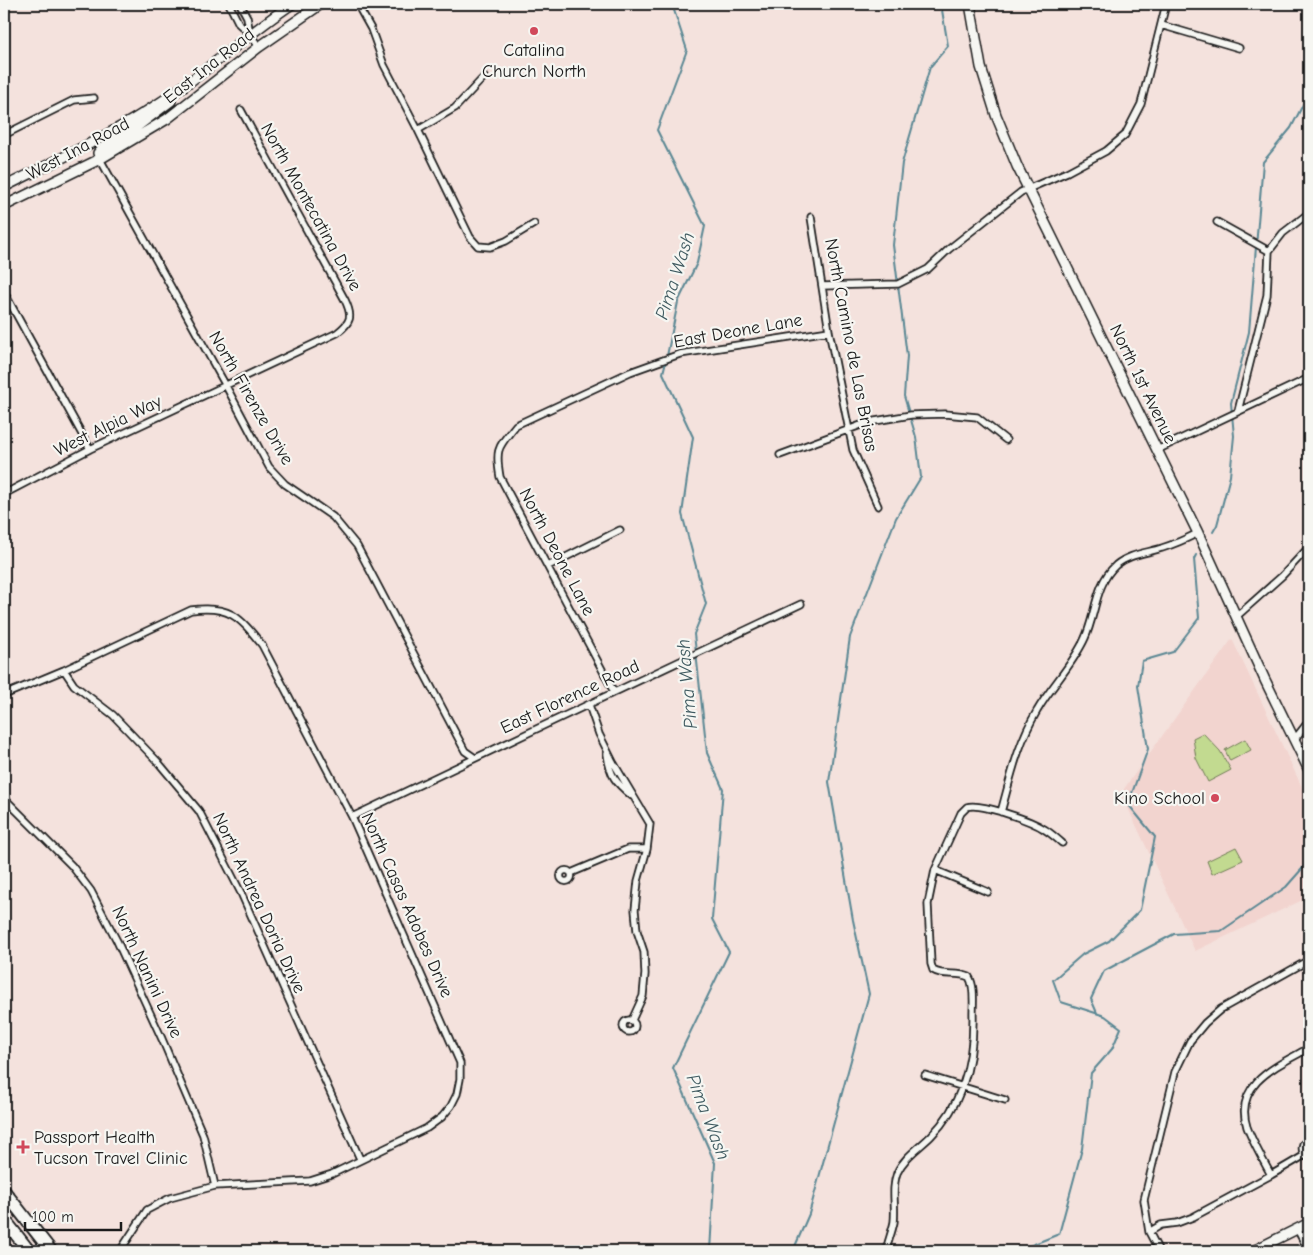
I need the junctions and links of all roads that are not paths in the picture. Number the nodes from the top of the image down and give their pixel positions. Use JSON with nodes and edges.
{"nodes":[{"id":1,"x":229,"y":4,"type":"edge"},
{"id":2,"x":240,"y":4,"type":"edge"},
{"id":3,"x":292,"y":4,"type":"edge"},
{"id":4,"x":321,"y":4,"type":"edge"},
{"id":5,"x":357,"y":4,"type":"edge"},
{"id":6,"x":970,"y":4,"type":"edge"},
{"id":7,"x":1166,"y":4,"type":"edge"},
{"id":8,"x":1161,"y":25,"type":"junction"},
{"id":9,"x":250,"y":34,"type":"junction"},
{"id":10,"x":259,"y":47,"type":"junction"},
{"id":11,"x":1239,"y":48,"type":"dead end"},
{"id":12,"x":484,"y":77,"type":"dead end"},
{"id":13,"x":186,"y":84,"type":"junction"},
{"id":14,"x":94,"y":98,"type":"dead end"},
{"id":15,"x":162,"y":102,"type":"joint"},
{"id":16,"x":241,"y":110,"type":"dead end"},
{"id":17,"x":167,"y":119,"type":"joint"},
{"id":18,"x":418,"y":130,"type":"junction"},
{"id":19,"x":4,"y":135,"type":"edge"},
{"id":20,"x":100,"y":159,"type":"junction"},
{"id":21,"x":4,"y":186,"type":"edge"},
{"id":22,"x":1028,"y":188,"type":"junction"},
{"id":23,"x":4,"y":206,"type":"edge"},
{"id":24,"x":1309,"y":213,"type":"edge"},
{"id":25,"x":811,"y":217,"type":"dead end"},
{"id":26,"x":1217,"y":222,"type":"dead end"},
{"id":27,"x":534,"y":224,"type":"dead end"},
{"id":28,"x":1269,"y":251,"type":"junction"},
{"id":29,"x":822,"y":286,"type":"junction"},
{"id":30,"x":4,"y":292,"type":"edge"},
{"id":31,"x":350,"y":319,"type":"joint"},
{"id":32,"x":829,"y":331,"type":"junction"},
{"id":33,"x":1309,"y":378,"type":"edge"},
{"id":34,"x":226,"y":386,"type":"junction"},
{"id":35,"x":1238,"y":411,"type":"junction"},
{"id":36,"x":516,"y":425,"type":"joint"},
{"id":37,"x":848,"y":428,"type":"junction"},
{"id":38,"x":1006,"y":440,"type":"dead end"},
{"id":39,"x":90,"y":449,"type":"junction"},
{"id":40,"x":1157,"y":450,"type":"junction"},
{"id":41,"x":780,"y":455,"type":"dead end"},
{"id":42,"x":4,"y":494,"type":"edge"},
{"id":43,"x":878,"y":506,"type":"dead end"},
{"id":44,"x":620,"y":530,"type":"dead end"},
{"id":45,"x":1198,"y":533,"type":"junction"},
{"id":46,"x":1309,"y":547,"type":"edge"},
{"id":47,"x":548,"y":566,"type":"junction"},
{"id":48,"x":801,"y":604,"type":"dead end"},
{"id":49,"x":1236,"y":617,"type":"junction"},
{"id":50,"x":64,"y":670,"type":"junction"},
{"id":51,"x":614,"y":692,"type":"junction"},
{"id":52,"x":4,"y":695,"type":"edge"},
{"id":53,"x":589,"y":705,"type":"junction"},
{"id":54,"x":1309,"y":721,"type":"edge"},
{"id":55,"x":1294,"y":740,"type":"junction"},
{"id":56,"x":475,"y":758,"type":"junction"},
{"id":57,"x":1309,"y":770,"type":"edge"},
{"id":58,"x":4,"y":798,"type":"edge"},
{"id":59,"x":1002,"y":812,"type":"junction"},
{"id":60,"x":352,"y":817,"type":"junction"},
{"id":61,"x":1062,"y":843,"type":"dead end"},
{"id":62,"x":647,"y":850,"type":"junction"},
{"id":63,"x":935,"y":870,"type":"junction"},
{"id":64,"x":571,"y":873,"type":"dead end"},
{"id":65,"x":988,"y":892,"type":"dead end"},
{"id":66,"x":1309,"y":960,"type":"edge"},
{"id":67,"x":632,"y":1020,"type":"dead end"},
{"id":68,"x":1309,"y":1048,"type":"edge"},
{"id":69,"x":925,"y":1075,"type":"dead end"},
{"id":70,"x":963,"y":1088,"type":"junction"},
{"id":71,"x":1005,"y":1100,"type":"dead end"},
{"id":72,"x":1309,"y":1140,"type":"edge"},
{"id":73,"x":1307,"y":1156,"type":"edge"},
{"id":74,"x":360,"y":1159,"type":"junction"},
{"id":75,"x":1270,"y":1175,"type":"junction"},
{"id":76,"x":215,"y":1186,"type":"junction"},
{"id":77,"x":4,"y":1191,"type":"edge"},
{"id":78,"x":4,"y":1219,"type":"edge"},
{"id":79,"x":1309,"y":1222,"type":"edge"},
{"id":80,"x":1297,"y":1228,"type":"junction"},
{"id":81,"x":1148,"y":1232,"type":"junction"},
{"id":82,"x":29,"y":1251,"type":"edge"},
{"id":83,"x":51,"y":1251,"type":"edge"},
{"id":84,"x":120,"y":1251,"type":"edge"},
{"id":85,"x":886,"y":1251,"type":"edge"},
{"id":86,"x":1159,"y":1251,"type":"edge"},
{"id":87,"x":1253,"y":1251,"type":"edge"},
{"id":88,"x":1309,"y":1251,"type":"edge"}],
"edges":[{"from":1,"to":9,"type":"street"},
{"from":2,"to":9,"type":"street"},
{"from":3,"to":9,"type":"main road","name":"East Ina Road"},
{"from":4,"to":10,"type":"main road","name":"East Ina Road"},
{"from":5,"to":18,"type":"street"},
{"from":6,"to":22,"type":"main road","name":"North 1st Avenue"},
{"from":7,"to":8,"type":"street"},
{"from":8,"to":11,"type":"street"},
{"from":8,"to":22,"type":"street"},
{"from":9,"to":10,"type":"street"},
{"from":9,"to":13,"type":"main road","name":"East Ina Road"},
{"from":10,"to":17,"type":"main road","name":"East Ina Road"},
{"from":12,"to":18,"type":"street"},
{"from":13,"to":15,"type":"main road","name":"East Ina Road"},
{"from":13,"to":20,"type":"main road"},
{"from":14,"to":19,"type":"street"},
{"from":15,"to":21,"type":"main road","name":"West Ina Road"},
{"from":16,"to":31,"type":"street","name":"North Montecatina Drive"},
{"from":17,"to":20,"type":"main road","name":"West Ina Road"},
{"from":18,"to":27,"type":"street"},
{"from":20,"to":23,"type":"main road","name":"West Ina Road"},
{"from":20,"to":34,"type":"street","name":"North Firenze Drive"},
{"from":22,"to":29,"type":"street"},
{"from":22,"to":40,"type":"main road","name":"North 1st Avenue"},
{"from":24,"to":28,"type":"street"},
{"from":25,"to":29,"type":"street","name":"North Camino de Las Brisas"},
{"from":26,"to":28,"type":"street"},
{"from":28,"to":35,"type":"street"},
{"from":29,"to":32,"type":"street","name":"North Camino de Las Brisas"},
{"from":30,"to":39,"type":"street"},
{"from":31,"to":34,"type":"street","name":"West Alpia Way"},
{"from":32,"to":36,"type":"street","name":"East Deone Lane"},
{"from":32,"to":37,"type":"street","name":"North Camino de Las Brisas"},
{"from":33,"to":35,"type":"street"},
{"from":34,"to":39,"type":"street","name":"West Alpia Way"},
{"from":34,"to":56,"type":"street","name":"North Firenze Drive"},
{"from":35,"to":40,"type":"street"},
{"from":36,"to":47,"type":"street","name":"North Deone Lane"},
{"from":37,"to":38,"type":"street"},
{"from":37,"to":41,"type":"street"},
{"from":37,"to":43,"type":"street","name":"North Camino de Las Brisas"},
{"from":39,"to":42,"type":"street","name":"West Alpia Way"},
{"from":40,"to":45,"type":"main road","name":"North 1st Avenue"},
{"from":44,"to":47,"type":"street"},
{"from":45,"to":49,"type":"main road","name":"North 1st Avenue"},
{"from":45,"to":59,"type":"street"},
{"from":46,"to":49,"type":"street"},
{"from":47,"to":51,"type":"street","name":"North Deone Lane"},
{"from":48,"to":51,"type":"street","name":"East Florence Road"},
{"from":49,"to":55,"type":"main road","name":"North 1st Avenue"},
{"from":50,"to":52,"type":"street","name":"North Casas Adobes Drive"},
{"from":50,"to":60,"type":"street","name":"North Casas Adobes Drive"},
{"from":50,"to":74,"type":"street","name":"North Andrea Doria Drive"},
{"from":51,"to":53,"type":"street","name":"East Florence Road"},
{"from":53,"to":56,"type":"street","name":"East Florence Road"},
{"from":53,"to":62,"type":"street"},
{"from":54,"to":55,"type":"street"},
{"from":55,"to":57,"type":"main road","name":"North 1st Avenue"},
{"from":56,"to":60,"type":"street","name":"East Florence Road"},
{"from":58,"to":76,"type":"street","name":"North Nanini Drive"},
{"from":59,"to":61,"type":"street"},
{"from":59,"to":63,"type":"street"},
{"from":60,"to":74,"type":"street","name":"North Casas Adobes Drive"},
{"from":62,"to":64,"type":"street"},
{"from":62,"to":67,"type":"street"},
{"from":63,"to":65,"type":"street"},
{"from":63,"to":70,"type":"street"},
{"from":66,"to":81,"type":"street"},
{"from":68,"to":75,"type":"street"},
{"from":69,"to":70,"type":"street"},
{"from":70,"to":71,"type":"street"},
{"from":70,"to":85,"type":"street"},
{"from":72,"to":73,"type":"street"},
{"from":73,"to":75,"type":"street"},
{"from":74,"to":76,"type":"street","name":"North Casas Adobes Drive"},
{"from":75,"to":81,"type":"street"},
{"from":76,"to":84,"type":"street","name":"North Casas Adobes Drive"},
{"from":77,"to":83,"type":"highway"},
{"from":78,"to":82,"type":"highway"},
{"from":79,"to":80,"type":"main road"},
{"from":80,"to":87,"type":"main road"},
{"from":80,"to":88,"type":"street"},
{"from":81,"to":86,"type":"street"}]}
